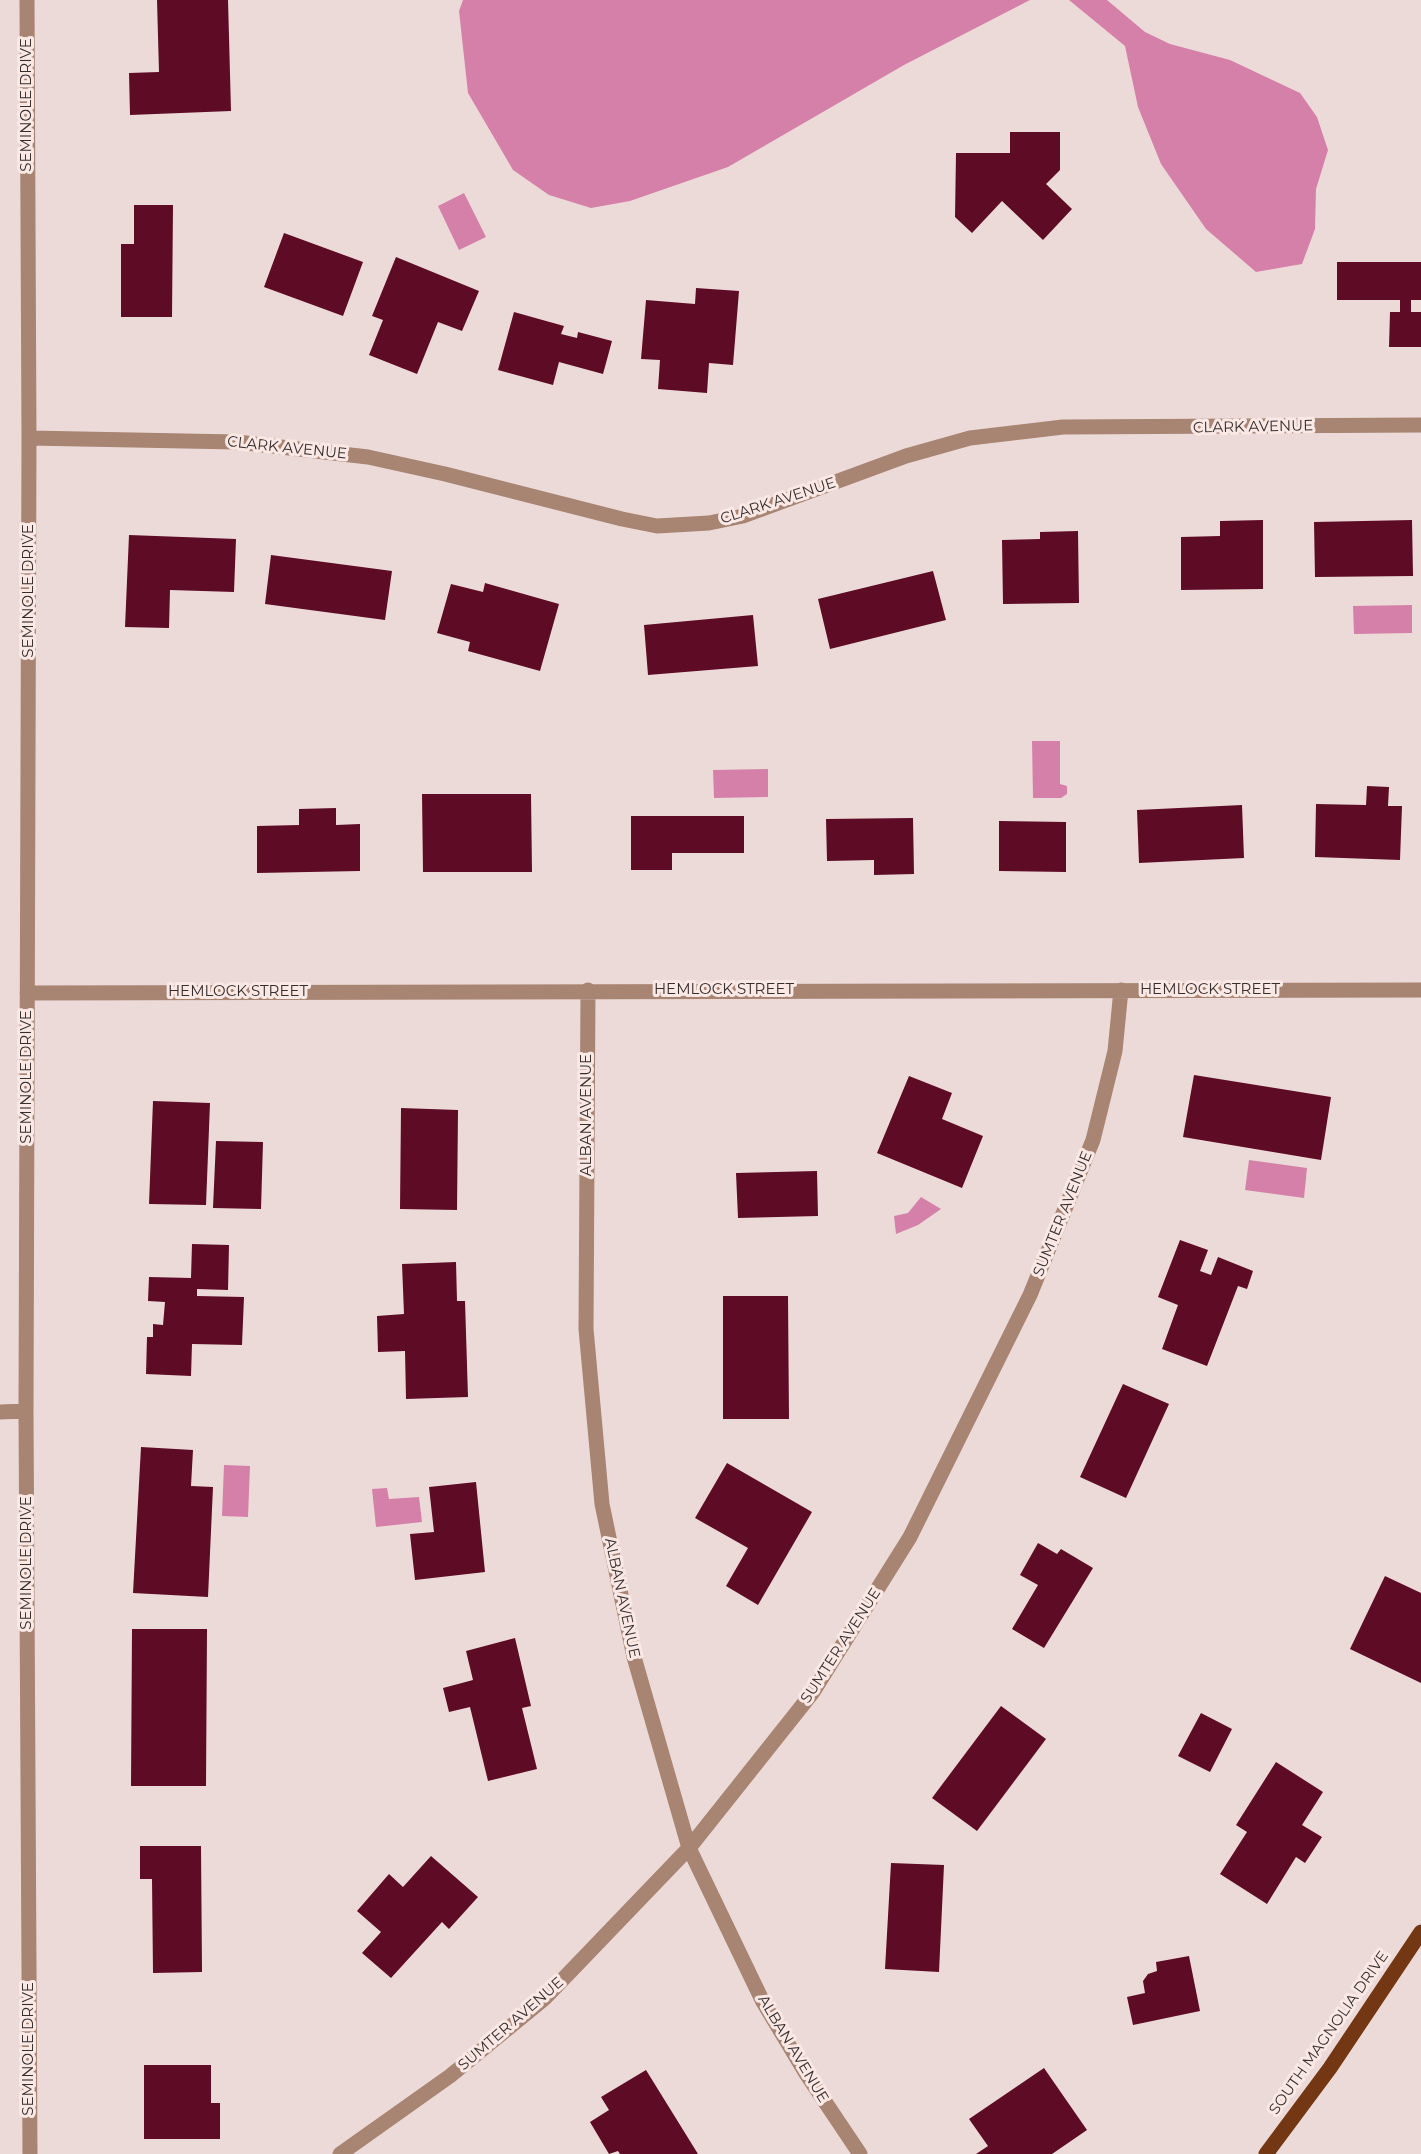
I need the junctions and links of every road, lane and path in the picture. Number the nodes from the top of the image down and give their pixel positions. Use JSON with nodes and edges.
{"nodes":[{"id":1,"x":27,"y":0,"type":"edge"},
{"id":2,"x":1421,"y":425,"type":"edge"},
{"id":3,"x":29,"y":438,"type":"junction"},
{"id":4,"x":588,"y":990,"type":"junction"},
{"id":5,"x":1121,"y":990,"type":"junction"},
{"id":6,"x":1421,"y":990,"type":"edge"},
{"id":7,"x":27,"y":993,"type":"junction"},
{"id":8,"x":26,"y":1411,"type":"junction"},
{"id":9,"x":0,"y":1412,"type":"edge"},
{"id":10,"x":689,"y":1848,"type":"junction"},
{"id":11,"x":1421,"y":1932,"type":"edge"},
{"id":12,"x":30,"y":2154,"type":"edge"},
{"id":13,"x":340,"y":2154,"type":"edge"},
{"id":14,"x":860,"y":2154,"type":"edge"},
{"id":15,"x":1266,"y":2154,"type":"edge"}],
"edges":[{"from":1,"to":3,"type":"street","name":"SEMINOLE DRIVE"},
{"from":2,"to":3,"type":"street","name":"CLARK AVENUE"},
{"from":3,"to":7,"type":"street","name":"SEMINOLE DRIVE"},
{"from":4,"to":5,"type":"street","name":"HEMLOCK STREET"},
{"from":4,"to":7,"type":"street","name":"HEMLOCK STREET"},
{"from":4,"to":10,"type":"street","name":"ALBAN AVENUE"},
{"from":5,"to":6,"type":"street","name":"HEMLOCK STREET"},
{"from":5,"to":10,"type":"street","name":"SUMTER AVENUE"},
{"from":7,"to":8,"type":"street","name":"SEMINOLE DRIVE"},
{"from":8,"to":9,"type":"street"},
{"from":8,"to":12,"type":"street","name":"SEMINOLE DRIVE"},
{"from":10,"to":13,"type":"street","name":"SUMTER AVENUE"},
{"from":10,"to":14,"type":"street","name":"ALBAN AVENUE"},
{"from":11,"to":15,"type":"main road","name":"SOUTH MAGNOLIA DRIVE"}]}
